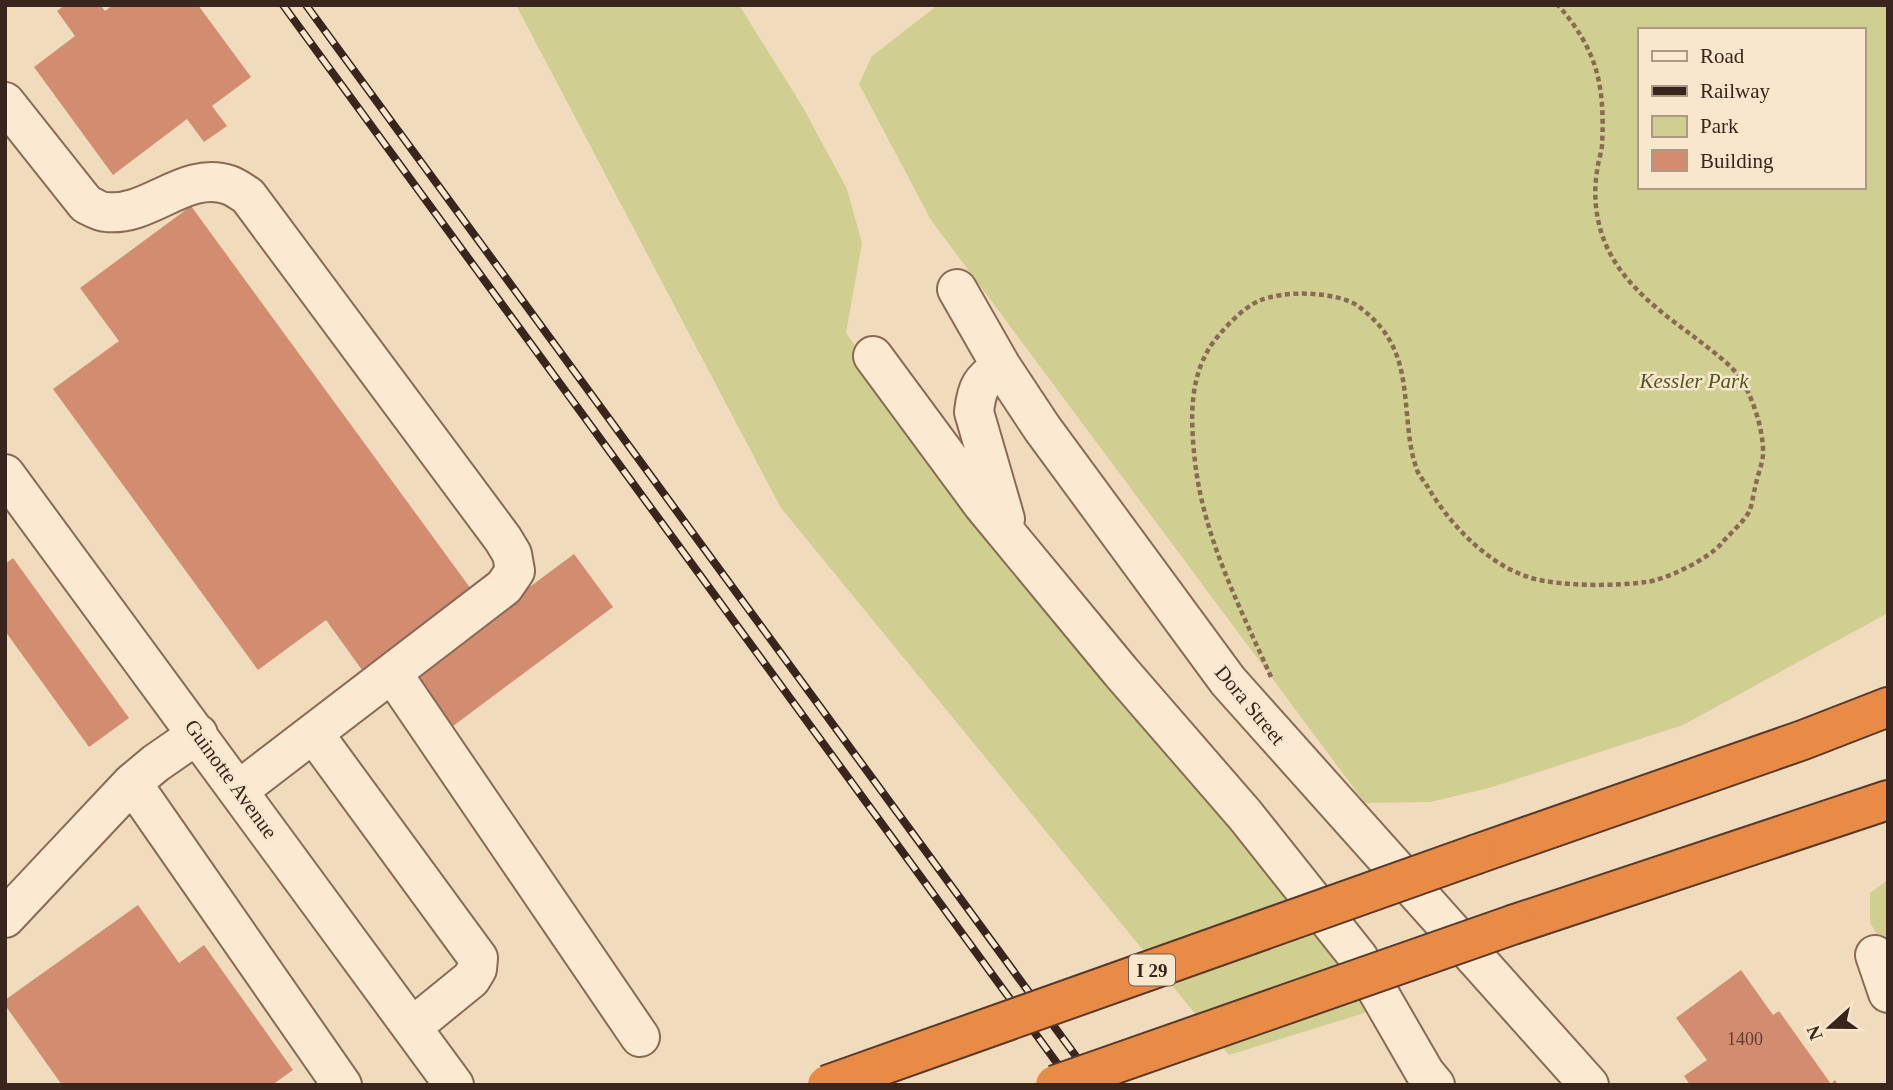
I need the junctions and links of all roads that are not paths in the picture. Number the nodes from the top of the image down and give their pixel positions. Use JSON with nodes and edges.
{"nodes":[{"id":1,"x":5,"y":102,"type":"edge"},
{"id":2,"x":957,"y":289,"type":"dead end"},
{"id":3,"x":873,"y":356,"type":"dead end"},
{"id":4,"x":1001,"y":366,"type":"junction"},
{"id":5,"x":5,"y":474,"type":"edge"},
{"id":6,"x":1011,"y":537,"type":"junction"},
{"id":7,"x":392,"y":673,"type":"junction"},
{"id":8,"x":1888,"y":676,"type":"edge"},
{"id":9,"x":1888,"y":707,"type":"edge"},
{"id":10,"x":198,"y":734,"type":"junction"},
{"id":11,"x":314,"y":734,"type":"junction"},
{"id":12,"x":1803,"y":740,"type":"junction"},
{"id":13,"x":132,"y":783,"type":"junction"},
{"id":14,"x":239,"y":790,"type":"junction"},
{"id":15,"x":1888,"y":800,"type":"edge"},
{"id":16,"x":5,"y":918,"type":"edge"},
{"id":17,"x":1875,"y":955,"type":"dead end"},
{"id":18,"x":1888,"y":993,"type":"edge"},
{"id":19,"x":412,"y":1027,"type":"junction"},
{"id":20,"x":640,"y":1037,"type":"dead end"},
{"id":21,"x":342,"y":1085,"type":"edge"},
{"id":22,"x":454,"y":1085,"type":"edge"},
{"id":23,"x":827,"y":1085,"type":"edge"},
{"id":24,"x":1055,"y":1085,"type":"edge"},
{"id":25,"x":1435,"y":1085,"type":"edge"},
{"id":26,"x":1589,"y":1085,"type":"edge"}],
"edges":[{"from":1,"to":7,"type":"street"},
{"from":2,"to":4,"type":"street","name":"Dora Street"},
{"from":3,"to":6,"type":"street"},
{"from":4,"to":6,"type":"street"},
{"from":4,"to":26,"type":"street","name":"Dora Street"},
{"from":5,"to":10,"type":"street","name":"Guinotte Avenue"},
{"from":6,"to":25,"type":"street"},
{"from":7,"to":11,"type":"street"},
{"from":7,"to":20,"type":"street"},
{"from":8,"to":12,"type":"highway"},
{"from":9,"to":12,"type":"highway","number":"I 29"},
{"from":10,"to":13,"type":"street"},
{"from":10,"to":14,"type":"street","name":"Guinotte Avenue"},
{"from":11,"to":14,"type":"street"},
{"from":11,"to":19,"type":"street"},
{"from":12,"to":23,"type":"highway","number":"I 29","bridge":true},
{"from":13,"to":16,"type":"street"},
{"from":13,"to":21,"type":"street"},
{"from":14,"to":19,"type":"street","name":"Guinotte Avenue"},
{"from":15,"to":24,"type":"highway","bridge":true},
{"from":17,"to":18,"type":"street"},
{"from":19,"to":22,"type":"street","name":"Guinotte Avenue"}]}
